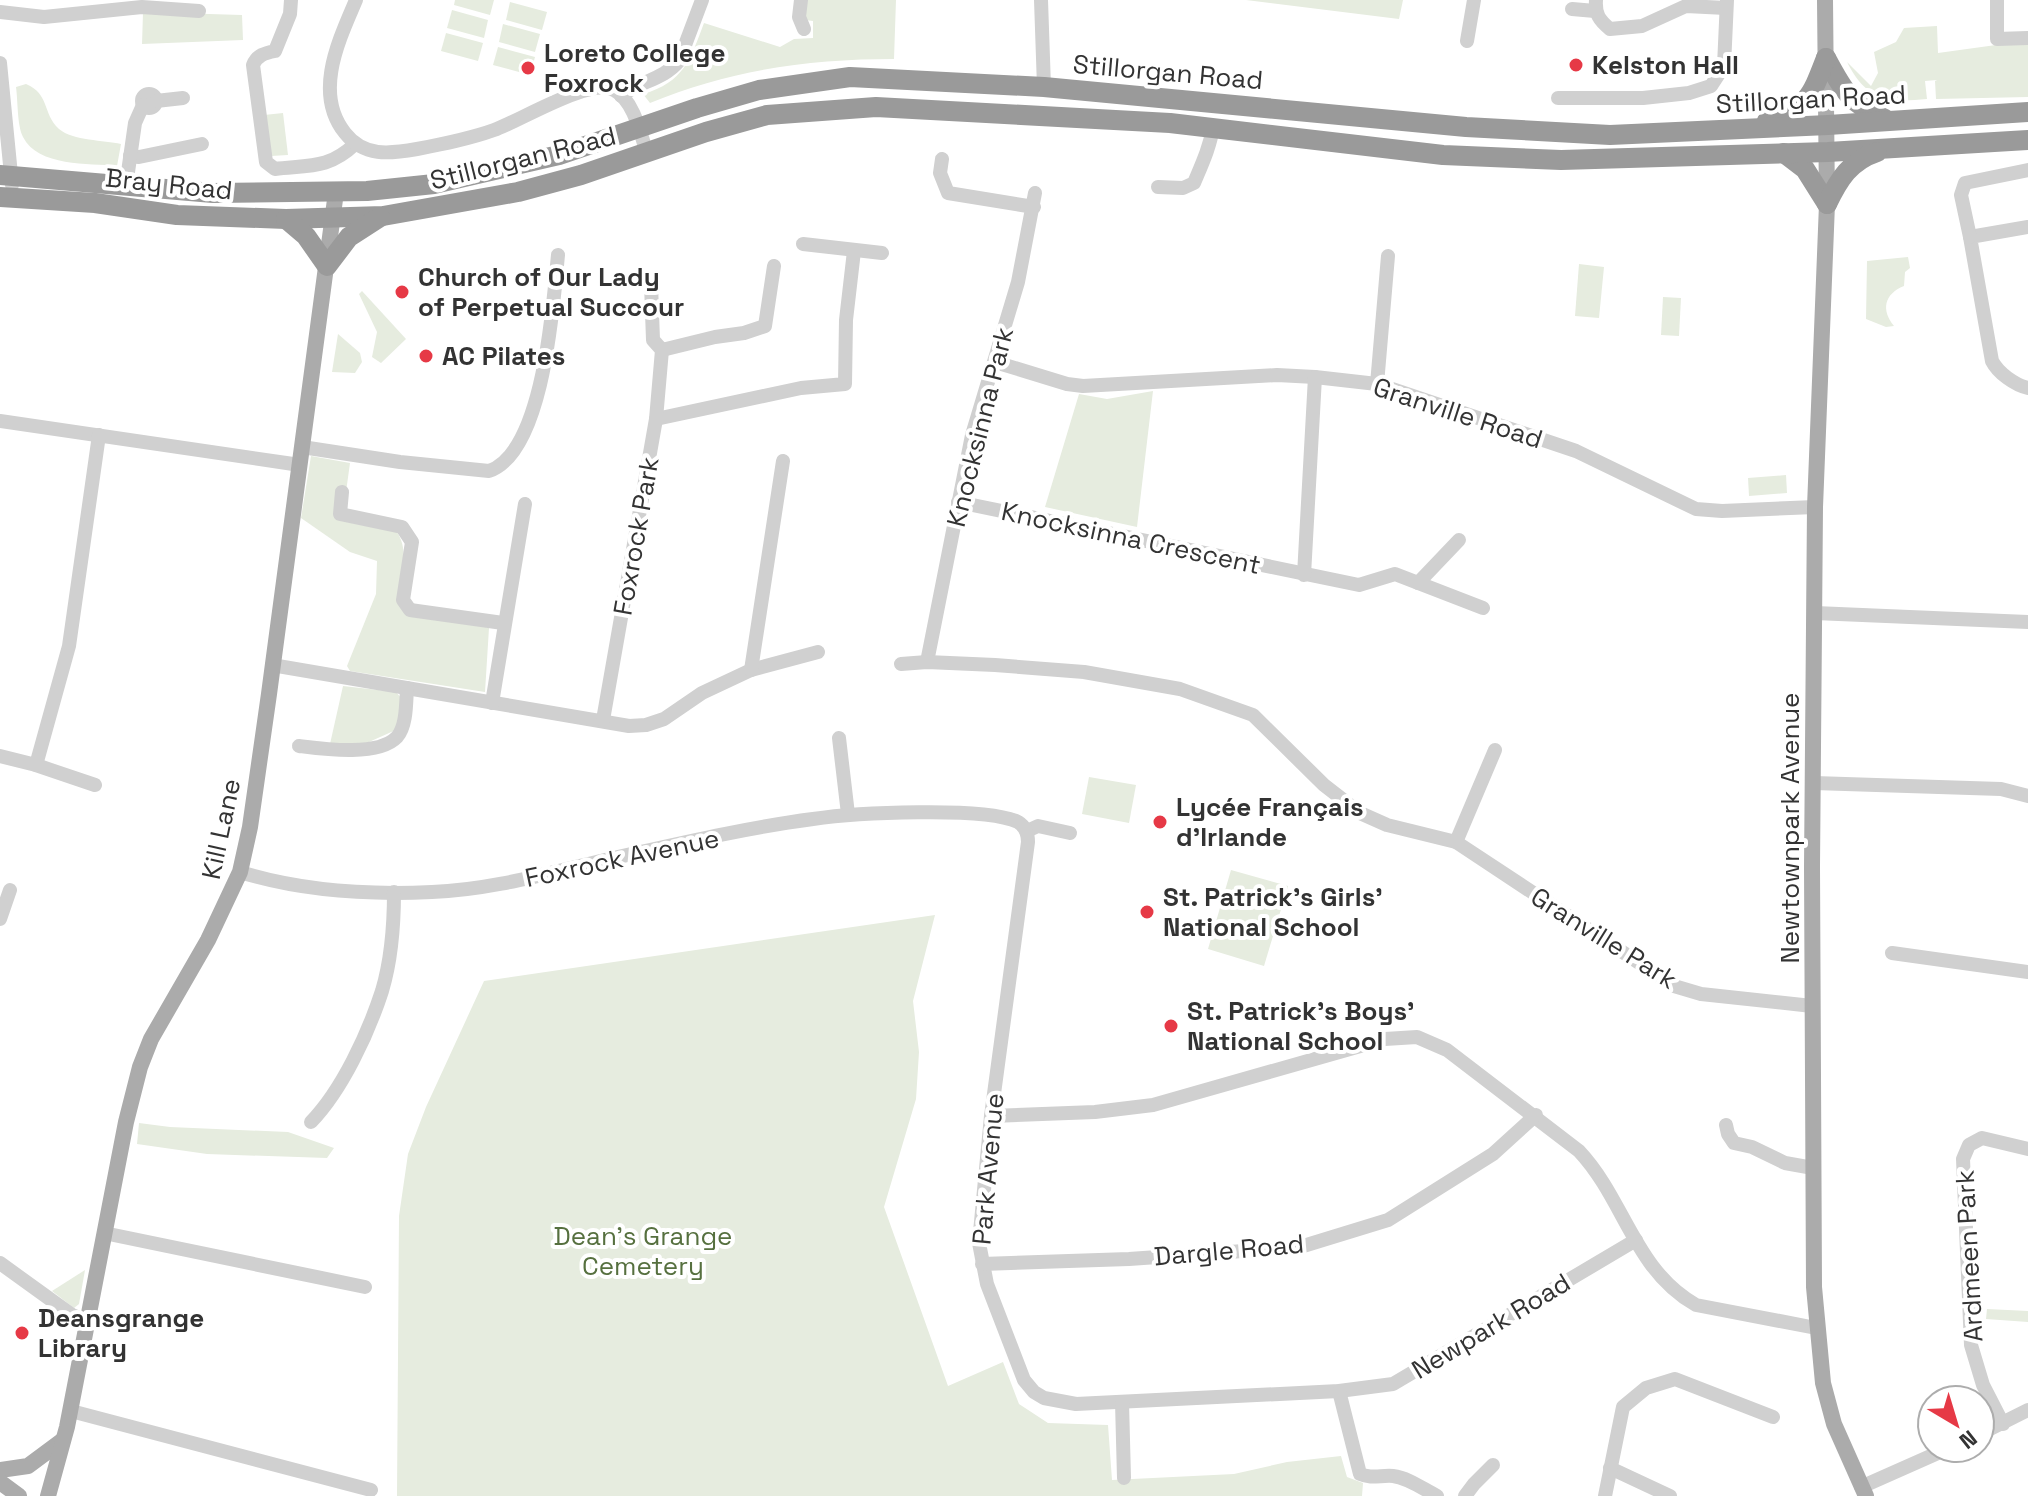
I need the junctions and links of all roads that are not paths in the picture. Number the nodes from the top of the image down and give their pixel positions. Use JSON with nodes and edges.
{"nodes":[{"id":1,"x":291,"y":0,"type":"edge"},
{"id":2,"x":356,"y":0,"type":"edge"},
{"id":3,"x":702,"y":0,"type":"edge"},
{"id":4,"x":801,"y":0,"type":"edge"},
{"id":5,"x":1041,"y":0,"type":"edge"},
{"id":6,"x":1474,"y":0,"type":"edge"},
{"id":7,"x":1825,"y":0,"type":"edge"},
{"id":8,"x":1997,"y":0,"type":"edge"},
{"id":9,"x":1726,"y":4,"type":"edge"},
{"id":10,"x":1595,"y":6,"type":"edge"},
{"id":11,"x":1572,"y":9,"type":"dead end"},
{"id":12,"x":199,"y":11,"type":"dead end"},
{"id":13,"x":0,"y":12,"type":"edge"},
{"id":14,"x":804,"y":29,"type":"dead end"},
{"id":15,"x":2028,"y":38,"type":"edge"},
{"id":16,"x":1467,"y":41,"type":"dead end"},
{"id":17,"x":1826,"y":58,"type":"junction"},
{"id":18,"x":0,"y":63,"type":"edge"},
{"id":19,"x":1044,"y":87,"type":"junction"},
{"id":20,"x":621,"y":96,"type":"junction"},
{"id":21,"x":183,"y":98,"type":"dead end"},
{"id":22,"x":1558,"y":98,"type":"dead end"},
{"id":23,"x":2028,"y":112,"type":"edge"},
{"id":24,"x":1889,"y":121,"type":"junction"},
{"id":25,"x":1828,"y":125,"type":"junction"},
{"id":26,"x":1213,"y":127,"type":"junction"},
{"id":27,"x":1747,"y":127,"type":"junction"},
{"id":28,"x":639,"y":129,"type":"junction"},
{"id":29,"x":2019,"y":141,"type":"edge"},
{"id":30,"x":202,"y":144,"type":"dead end"},
{"id":31,"x":355,"y":144,"type":"junction"},
{"id":32,"x":1889,"y":149,"type":"junction"},
{"id":33,"x":1828,"y":152,"type":"junction"},
{"id":34,"x":1784,"y":153,"type":"junction"},
{"id":35,"x":647,"y":154,"type":"junction"},
{"id":36,"x":130,"y":156,"type":"junction"},
{"id":37,"x":942,"y":159,"type":"dead end"},
{"id":38,"x":2028,"y":170,"type":"edge"},
{"id":39,"x":6,"y":175,"type":"edge"},
{"id":40,"x":126,"y":186,"type":"junction"},
{"id":41,"x":1158,"y":187,"type":"dead end"},
{"id":42,"x":327,"y":193,"type":"junction"},
{"id":43,"x":6,"y":198,"type":"edge"},
{"id":44,"x":1827,"y":204,"type":"junction"},
{"id":45,"x":383,"y":216,"type":"junction"},
{"id":46,"x":334,"y":218,"type":"junction"},
{"id":47,"x":286,"y":219,"type":"junction"},
{"id":48,"x":2028,"y":227,"type":"edge"},
{"id":49,"x":1970,"y":237,"type":"junction"},
{"id":50,"x":803,"y":244,"type":"dead end"},
{"id":51,"x":854,"y":251,"type":"junction"},
{"id":52,"x":882,"y":253,"type":"dead end"},
{"id":53,"x":558,"y":255,"type":"dead end"},
{"id":54,"x":1388,"y":256,"type":"dead end"},
{"id":55,"x":327,"y":266,"type":"junction"},
{"id":56,"x":774,"y":266,"type":"dead end"},
{"id":57,"x":651,"y":284,"type":"dead end"},
{"id":58,"x":662,"y":350,"type":"junction"},
{"id":59,"x":995,"y":362,"type":"junction"},
{"id":60,"x":1315,"y":377,"type":"junction"},
{"id":61,"x":1377,"y":384,"type":"junction"},
{"id":62,"x":2028,"y":388,"type":"edge"},
{"id":63,"x":656,"y":419,"type":"junction"},
{"id":64,"x":0,"y":421,"type":"edge"},
{"id":65,"x":99,"y":435,"type":"junction"},
{"id":66,"x":302,"y":447,"type":"junction"},
{"id":67,"x":783,"y":461,"type":"dead end"},
{"id":68,"x":300,"y":465,"type":"junction"},
{"id":69,"x":342,"y":492,"type":"dead end"},
{"id":70,"x":958,"y":502,"type":"junction"},
{"id":71,"x":525,"y":504,"type":"dead end"},
{"id":72,"x":1815,"y":507,"type":"junction"},
{"id":73,"x":1459,"y":540,"type":"dead end"},
{"id":74,"x":1304,"y":575,"type":"junction"},
{"id":75,"x":1418,"y":583,"type":"junction"},
{"id":76,"x":1483,"y":608,"type":"dead end"},
{"id":77,"x":1815,"y":613,"type":"junction"},
{"id":78,"x":2028,"y":622,"type":"edge"},
{"id":79,"x":503,"y":623,"type":"junction"},
{"id":80,"x":818,"y":652,"type":"dead end"},
{"id":81,"x":927,"y":662,"type":"junction"},
{"id":82,"x":901,"y":664,"type":"dead end"},
{"id":83,"x":272,"y":665,"type":"junction"},
{"id":84,"x":751,"y":670,"type":"junction"},
{"id":85,"x":407,"y":688,"type":"junction"},
{"id":86,"x":492,"y":703,"type":"junction"},
{"id":87,"x":603,"y":720,"type":"junction"},
{"id":88,"x":839,"y":738,"type":"dead end"},
{"id":89,"x":299,"y":746,"type":"dead end"},
{"id":90,"x":1495,"y":750,"type":"dead end"},
{"id":91,"x":0,"y":756,"type":"edge"},
{"id":92,"x":36,"y":765,"type":"junction"},
{"id":93,"x":1814,"y":783,"type":"junction"},
{"id":94,"x":95,"y":785,"type":"dead end"},
{"id":95,"x":2028,"y":796,"type":"edge"},
{"id":96,"x":848,"y":814,"type":"junction"},
{"id":97,"x":1027,"y":831,"type":"junction"},
{"id":98,"x":1070,"y":833,"type":"dead end"},
{"id":99,"x":1456,"y":842,"type":"junction"},
{"id":100,"x":240,"y":872,"type":"junction"},
{"id":101,"x":10,"y":890,"type":"dead end"},
{"id":102,"x":394,"y":892,"type":"junction"},
{"id":103,"x":0,"y":919,"type":"edge"},
{"id":104,"x":1892,"y":953,"type":"dead end"},
{"id":105,"x":2028,"y":972,"type":"edge"},
{"id":106,"x":1812,"y":1006,"type":"junction"},
{"id":107,"x":1536,"y":1115,"type":"junction"},
{"id":108,"x":991,"y":1116,"type":"junction"},
{"id":109,"x":311,"y":1122,"type":"dead end"},
{"id":110,"x":1726,"y":1125,"type":"dead end"},
{"id":111,"x":2028,"y":1149,"type":"edge"},
{"id":112,"x":1813,"y":1168,"type":"junction"},
{"id":113,"x":104,"y":1233,"type":"junction"},
{"id":114,"x":1636,"y":1240,"type":"junction"},
{"id":115,"x":0,"y":1263,"type":"edge"},
{"id":116,"x":982,"y":1264,"type":"junction"},
{"id":117,"x":365,"y":1287,"type":"dead end"},
{"id":118,"x":88,"y":1322,"type":"junction"},
{"id":119,"x":1816,"y":1328,"type":"junction"},
{"id":120,"x":1339,"y":1391,"type":"junction"},
{"id":121,"x":1044,"y":1398,"type":"joint"},
{"id":122,"x":1122,"y":1402,"type":"junction"},
{"id":123,"x":2028,"y":1410,"type":"edge"},
{"id":124,"x":71,"y":1411,"type":"junction"},
{"id":125,"x":1773,"y":1417,"type":"dead end"},
{"id":126,"x":2003,"y":1424,"type":"junction"},
{"id":127,"x":1996,"y":1427,"type":"edge"},
{"id":128,"x":64,"y":1439,"type":"junction"},
{"id":129,"x":1917,"y":1464,"type":"edge"},
{"id":130,"x":1493,"y":1465,"type":"dead end"},
{"id":131,"x":1610,"y":1468,"type":"junction"},
{"id":132,"x":0,"y":1470,"type":"edge"},
{"id":133,"x":1124,"y":1478,"type":"dead end"},
{"id":134,"x":0,"y":1482,"type":"edge"},
{"id":135,"x":371,"y":1490,"type":"dead end"},
{"id":136,"x":1863,"y":1491,"type":"edge"},
{"id":137,"x":19,"y":1496,"type":"edge"},
{"id":138,"x":48,"y":1496,"type":"edge"},
{"id":139,"x":1437,"y":1496,"type":"edge"},
{"id":140,"x":1465,"y":1496,"type":"edge"},
{"id":141,"x":1605,"y":1496,"type":"edge"},
{"id":142,"x":1670,"y":1496,"type":"edge"}],
"edges":[{"from":1,"to":31,"type":"street"},
{"from":2,"to":31,"type":"street"},
{"from":3,"to":20,"type":"street"},
{"from":4,"to":14,"type":"street"},
{"from":5,"to":19,"type":"street"},
{"from":6,"to":16,"type":"street"},
{"from":7,"to":17,"type":"main road","name":"Newtownpark Avenue"},
{"from":8,"to":15,"type":"street"},
{"from":9,"to":10,"type":"street"},
{"from":9,"to":22,"type":"street"},
{"from":10,"to":11,"type":"street"},
{"from":12,"to":13,"type":"street"},
{"from":17,"to":24,"type":"highway"},
{"from":17,"to":25,"type":"main road","name":"Newtownpark Avenue"},
{"from":17,"to":27,"type":"highway"},
{"from":18,"to":39,"type":"street"},
{"from":19,"to":27,"type":"highway","name":"Stillorgan Road"},
{"from":19,"to":28,"type":"highway","name":"Stillorgan Road"},
{"from":20,"to":28,"type":"street"},
{"from":20,"to":31,"type":"street"},
{"from":21,"to":36,"type":"street"},
{"from":23,"to":24,"type":"highway","name":"Stillorgan Road"},
{"from":24,"to":25,"type":"highway","name":"Stillorgan Road"},
{"from":25,"to":27,"type":"highway","name":"Stillorgan Road"},
{"from":25,"to":33,"type":"main road","name":"Newtownpark Avenue"},
{"from":26,"to":34,"type":"highway","name":"Stillorgan Road"},
{"from":26,"to":35,"type":"highway","name":"Stillorgan Road"},
{"from":26,"to":41,"type":"street"},
{"from":28,"to":35,"type":"street"},
{"from":28,"to":42,"type":"highway","name":"Stillorgan Road"},
{"from":29,"to":32,"type":"highway","name":"Stillorgan Road"},
{"from":30,"to":36,"type":"street"},
{"from":32,"to":33,"type":"highway","name":"Stillorgan Road"},
{"from":32,"to":44,"type":"highway"},
{"from":33,"to":34,"type":"highway","name":"Stillorgan Road"},
{"from":33,"to":44,"type":"main road","name":"Newtownpark Avenue"},
{"from":34,"to":44,"type":"highway"},
{"from":35,"to":45,"type":"highway","name":"Stillorgan Road"},
{"from":36,"to":40,"type":"street"},
{"from":37,"to":59,"type":"street","name":"Knocksinna Park"},
{"from":38,"to":49,"type":"street"},
{"from":39,"to":40,"type":"highway","name":"Bray Road"},
{"from":39,"to":43,"type":"street"},
{"from":40,"to":42,"type":"highway","name":"Bray Road"},
{"from":42,"to":46,"type":"main road","name":"Kill Lane"},
{"from":43,"to":47,"type":"highway","name":"Bray Road"},
{"from":44,"to":72,"type":"main road","name":"Newtownpark Avenue"},
{"from":45,"to":46,"type":"highway","name":"Stillorgan Road"},
{"from":45,"to":55,"type":"highway"},
{"from":46,"to":47,"type":"highway","name":"Bray Road"},
{"from":46,"to":55,"type":"main road","name":"Kill Lane"},
{"from":47,"to":55,"type":"highway"},
{"from":48,"to":49,"type":"street"},
{"from":49,"to":62,"type":"street"},
{"from":50,"to":51,"type":"street"},
{"from":51,"to":52,"type":"street"},
{"from":51,"to":63,"type":"street"},
{"from":53,"to":66,"type":"street"},
{"from":54,"to":61,"type":"street"},
{"from":55,"to":66,"type":"main road","name":"Kill Lane"},
{"from":56,"to":58,"type":"street"},
{"from":57,"to":58,"type":"street","name":"Foxrock Park"},
{"from":58,"to":63,"type":"street","name":"Foxrock Park"},
{"from":59,"to":60,"type":"street","name":"Granville Road"},
{"from":59,"to":70,"type":"street","name":"Knocksinna Park"},
{"from":60,"to":61,"type":"street","name":"Granville Road"},
{"from":60,"to":74,"type":"street"},
{"from":61,"to":72,"type":"street","name":"Granville Road"},
{"from":63,"to":87,"type":"street","name":"Foxrock Park"},
{"from":64,"to":65,"type":"street"},
{"from":65,"to":68,"type":"street"},
{"from":65,"to":92,"type":"street"},
{"from":66,"to":68,"type":"main road","name":"Kill Lane"},
{"from":67,"to":84,"type":"street"},
{"from":68,"to":83,"type":"main road","name":"Kill Lane"},
{"from":69,"to":79,"type":"street"},
{"from":70,"to":74,"type":"street","name":"Knocksinna Crescent"},
{"from":70,"to":81,"type":"street","name":"Knocksinna Park"},
{"from":71,"to":79,"type":"street"},
{"from":72,"to":77,"type":"main road","name":"Newtownpark Avenue"},
{"from":73,"to":75,"type":"street"},
{"from":74,"to":75,"type":"street","name":"Knocksinna Crescent"},
{"from":75,"to":76,"type":"street"},
{"from":77,"to":78,"type":"street"},
{"from":77,"to":93,"type":"main road","name":"Newtownpark Avenue"},
{"from":79,"to":86,"type":"street"},
{"from":80,"to":84,"type":"street"},
{"from":81,"to":82,"type":"street","name":"Granville Park"},
{"from":81,"to":99,"type":"street","name":"Granville Park"},
{"from":83,"to":85,"type":"street"},
{"from":83,"to":100,"type":"main road","name":"Kill Lane"},
{"from":84,"to":87,"type":"street"},
{"from":85,"to":86,"type":"street"},
{"from":85,"to":89,"type":"street"},
{"from":86,"to":87,"type":"street"},
{"from":88,"to":96,"type":"street"},
{"from":90,"to":99,"type":"street"},
{"from":91,"to":92,"type":"street"},
{"from":92,"to":94,"type":"street"},
{"from":93,"to":95,"type":"street"},
{"from":93,"to":106,"type":"main road","name":"Newtownpark Avenue"},
{"from":96,"to":97,"type":"street","name":"Foxrock Avenue"},
{"from":96,"to":102,"type":"street","name":"Foxrock Avenue"},
{"from":97,"to":98,"type":"street","name":"Foxrock Avenue"},
{"from":97,"to":108,"type":"street","name":"Park Avenue"},
{"from":99,"to":106,"type":"street","name":"Granville Park"},
{"from":100,"to":102,"type":"street","name":"Foxrock Avenue"},
{"from":100,"to":113,"type":"main road","name":"Kill Lane"},
{"from":101,"to":103,"type":"street"},
{"from":102,"to":109,"type":"street"},
{"from":104,"to":105,"type":"street"},
{"from":106,"to":112,"type":"main road","name":"Newtownpark Avenue"},
{"from":107,"to":108,"type":"street"},
{"from":107,"to":114,"type":"street"},
{"from":107,"to":116,"type":"street","name":"Dargle Road"},
{"from":108,"to":116,"type":"street","name":"Park Avenue"},
{"from":110,"to":112,"type":"street"},
{"from":111,"to":126,"type":"street","name":"Ardmeen Park"},
{"from":112,"to":119,"type":"main road","name":"Newtownpark Avenue"},
{"from":113,"to":117,"type":"street"},
{"from":113,"to":118,"type":"main road","name":"Kill Lane"},
{"from":114,"to":119,"type":"street"},
{"from":114,"to":120,"type":"street","name":"Newpark Road"},
{"from":115,"to":118,"type":"street"},
{"from":116,"to":121,"type":"street","name":"Park Avenue"},
{"from":118,"to":124,"type":"main road","name":"Kill Lane"},
{"from":119,"to":136,"type":"main road","name":"Newtownpark Avenue"},
{"from":120,"to":122,"type":"street","name":"Newpark Road"},
{"from":120,"to":139,"type":"street"},
{"from":121,"to":122,"type":"street","name":"Newpark Road"},
{"from":122,"to":133,"type":"street"},
{"from":123,"to":126,"type":"street"},
{"from":124,"to":128,"type":"main road","name":"Kill Lane"},
{"from":124,"to":135,"type":"street"},
{"from":125,"to":131,"type":"street"},
{"from":126,"to":127,"type":"street"},
{"from":128,"to":132,"type":"main road"},
{"from":128,"to":138,"type":"main road","name":"Kill Lane"},
{"from":129,"to":136,"type":"street"},
{"from":130,"to":140,"type":"street"},
{"from":131,"to":141,"type":"street"},
{"from":131,"to":142,"type":"street"},
{"from":134,"to":137,"type":"main road"}]}
